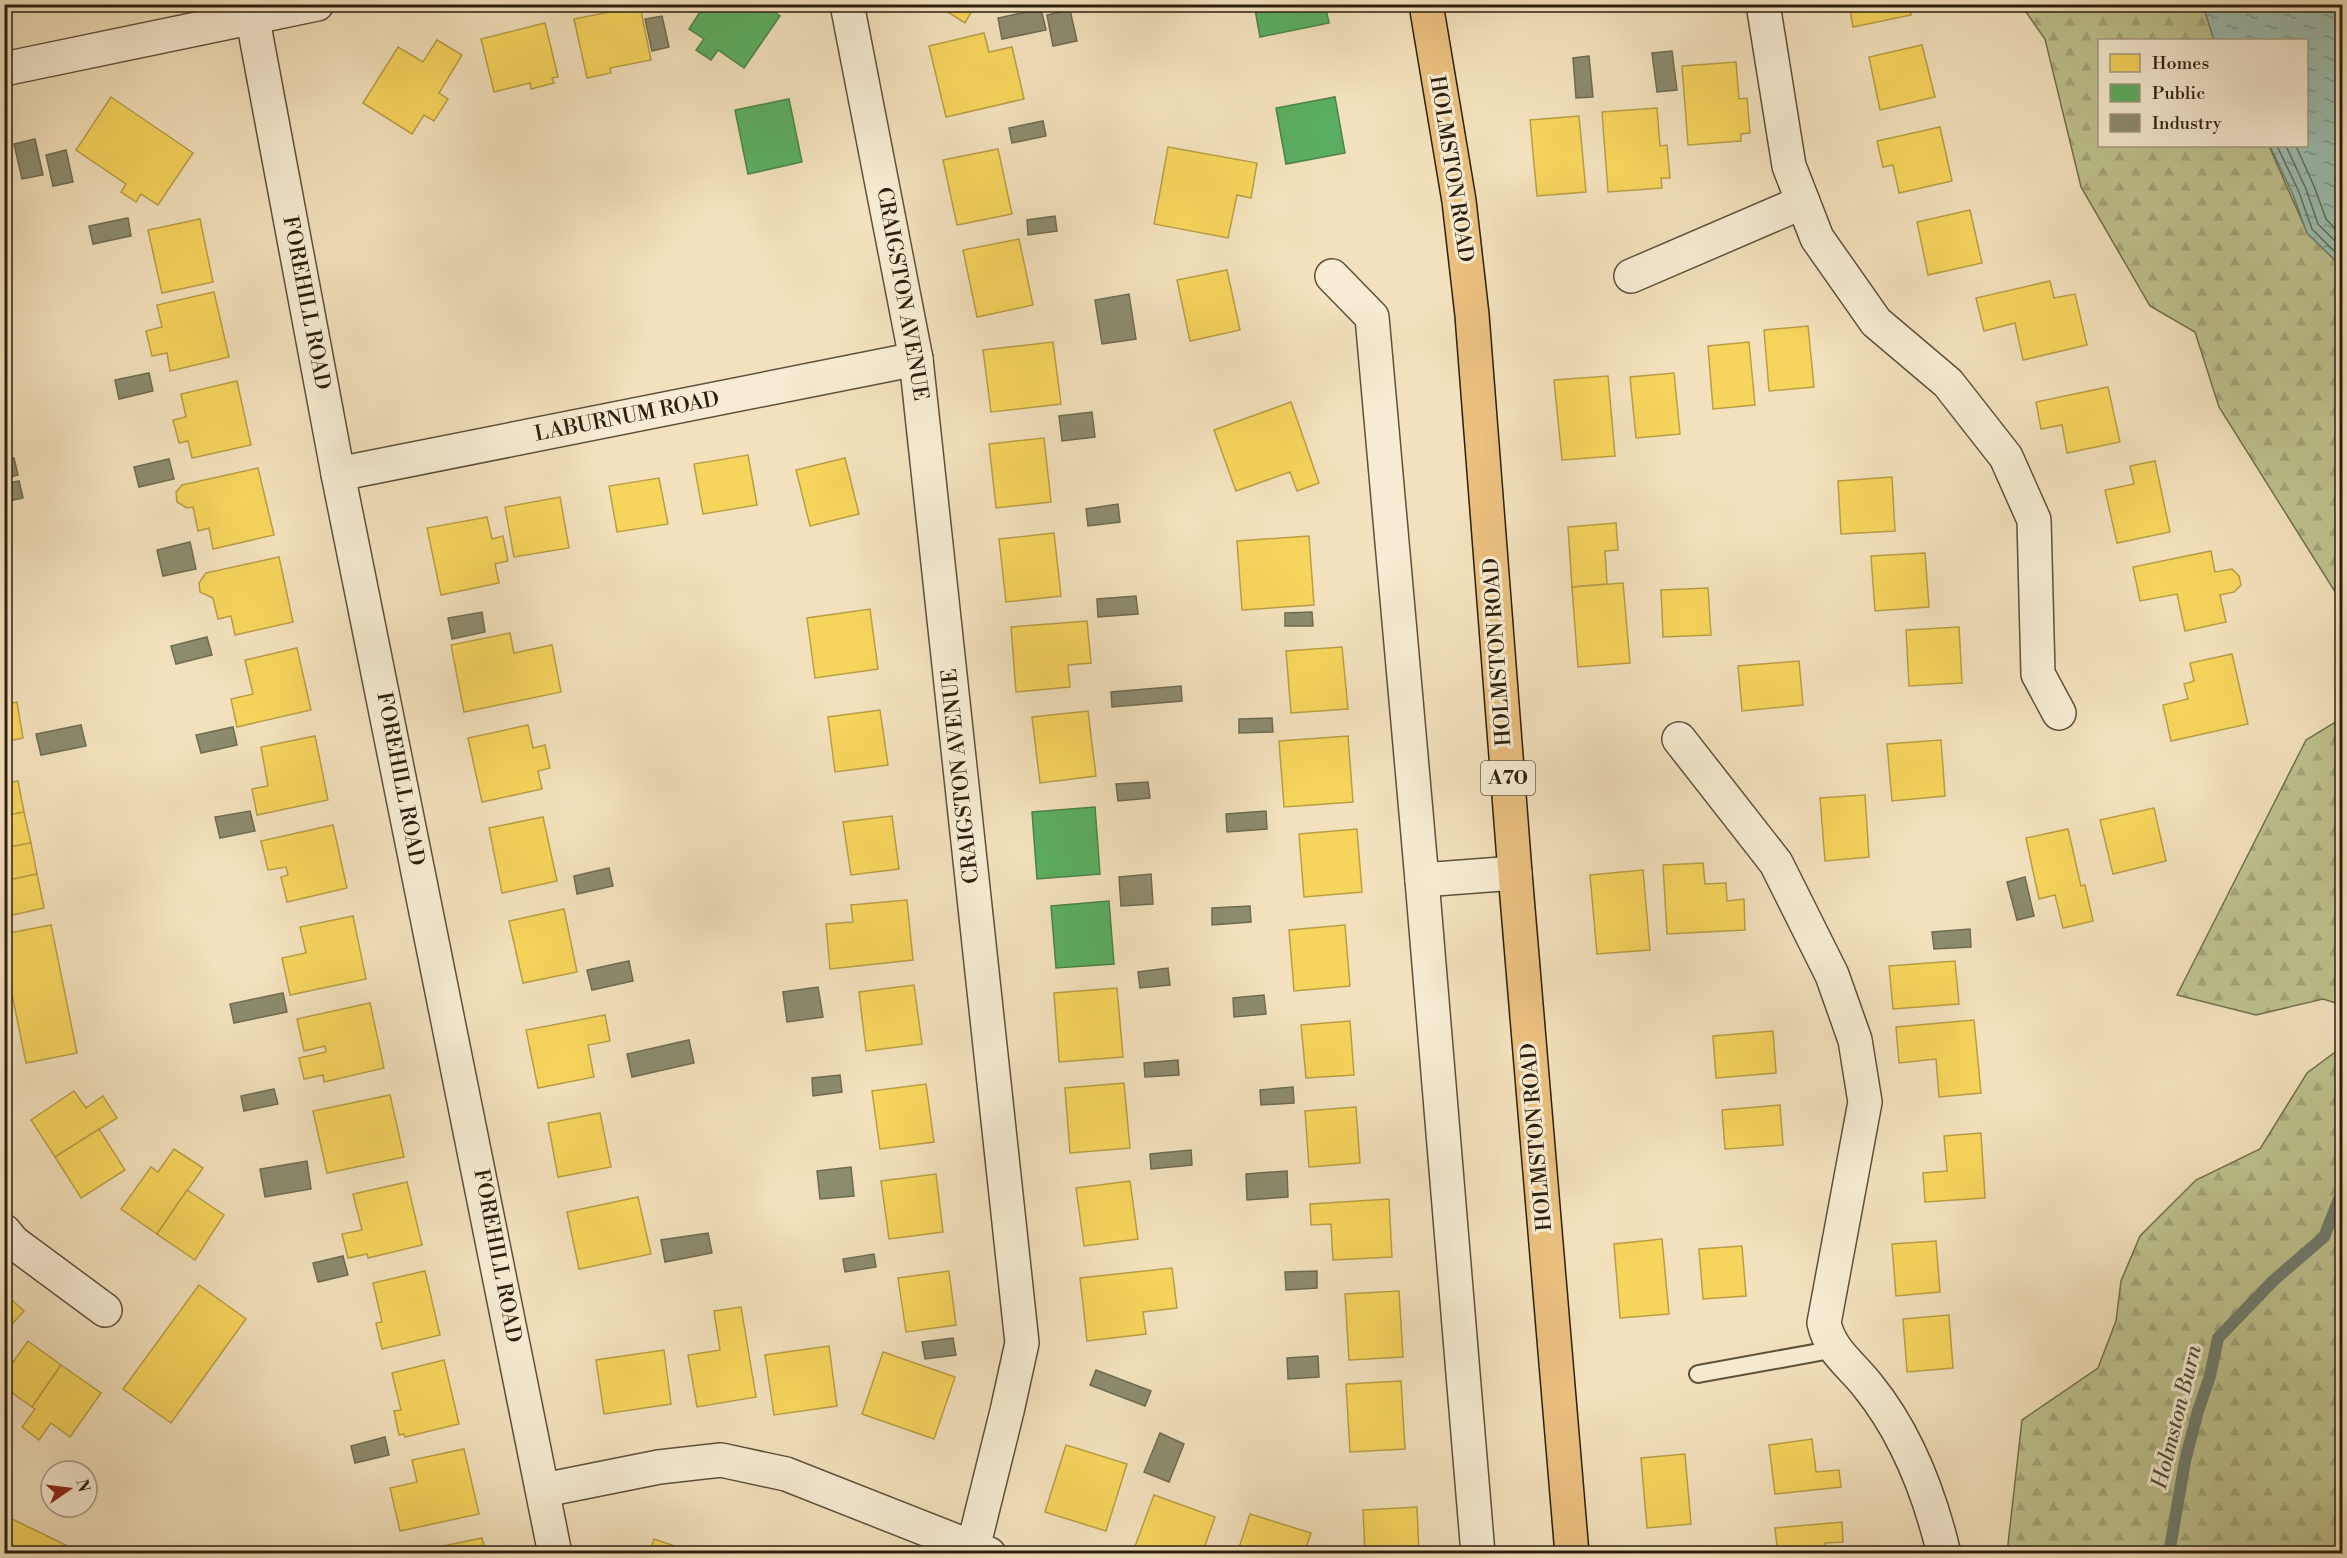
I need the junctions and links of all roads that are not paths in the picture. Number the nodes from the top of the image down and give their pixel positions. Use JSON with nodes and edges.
{"nodes":[{"id":1,"x":317,"y":4,"type":"edge"},
{"id":2,"x":847,"y":4,"type":"edge"},
{"id":3,"x":1426,"y":4,"type":"edge"},
{"id":4,"x":1763,"y":4,"type":"edge"},
{"id":5,"x":251,"y":11,"type":"edge"},
{"id":6,"x":4,"y":69,"type":"edge"},
{"id":7,"x":1803,"y":202,"type":"junction"},
{"id":8,"x":1332,"y":276,"type":"dead end"},
{"id":9,"x":1631,"y":276,"type":"dead end"},
{"id":10,"x":916,"y":359,"type":"junction"},
{"id":11,"x":338,"y":474,"type":"junction"},
{"id":12,"x":2060,"y":713,"type":"dead end"},
{"id":13,"x":1679,"y":739,"type":"dead end"},
{"id":14,"x":1515,"y":873,"type":"junction"},
{"id":15,"x":1422,"y":880,"type":"junction"},
{"id":16,"x":4,"y":1231,"type":"edge"},
{"id":17,"x":105,"y":1310,"type":"dead end"},
{"id":18,"x":1836,"y":1349,"type":"junction"},
{"id":19,"x":1698,"y":1374,"type":"dead end"},
{"id":20,"x":544,"y":1490,"type":"junction"},
{"id":21,"x":981,"y":1551,"type":"edge"},
{"id":22,"x":555,"y":1554,"type":"edge"},
{"id":23,"x":1478,"y":1554,"type":"edge"},
{"id":24,"x":1572,"y":1554,"type":"edge"},
{"id":25,"x":1944,"y":1554,"type":"edge"}],
"edges":[{"from":1,"to":5,"type":"street"},
{"from":2,"to":10,"type":"street","name":"CRAIGSTON AVENUE"},
{"from":3,"to":14,"type":"main road","name":"HOLMSTON ROAD","number":"A70"},
{"from":4,"to":7,"type":"street"},
{"from":5,"to":6,"type":"street"},
{"from":5,"to":11,"type":"street","name":"FOREHILL ROAD"},
{"from":7,"to":9,"type":"street"},
{"from":7,"to":12,"type":"street"},
{"from":8,"to":15,"type":"street"},
{"from":10,"to":11,"type":"street","name":"LABURNUM ROAD"},
{"from":10,"to":21,"type":"street","name":"CRAIGSTON AVENUE"},
{"from":11,"to":20,"type":"street","name":"FOREHILL ROAD"},
{"from":13,"to":18,"type":"street"},
{"from":14,"to":15,"type":"street"},
{"from":14,"to":24,"type":"main road","name":"HOLMSTON ROAD","number":"A70"},
{"from":15,"to":23,"type":"street"},
{"from":16,"to":17,"type":"street"},
{"from":18,"to":19,"type":"lane"},
{"from":18,"to":25,"type":"street"},
{"from":20,"to":21,"type":"street"},
{"from":20,"to":22,"type":"street","name":"FOREHILL ROAD"}]}
